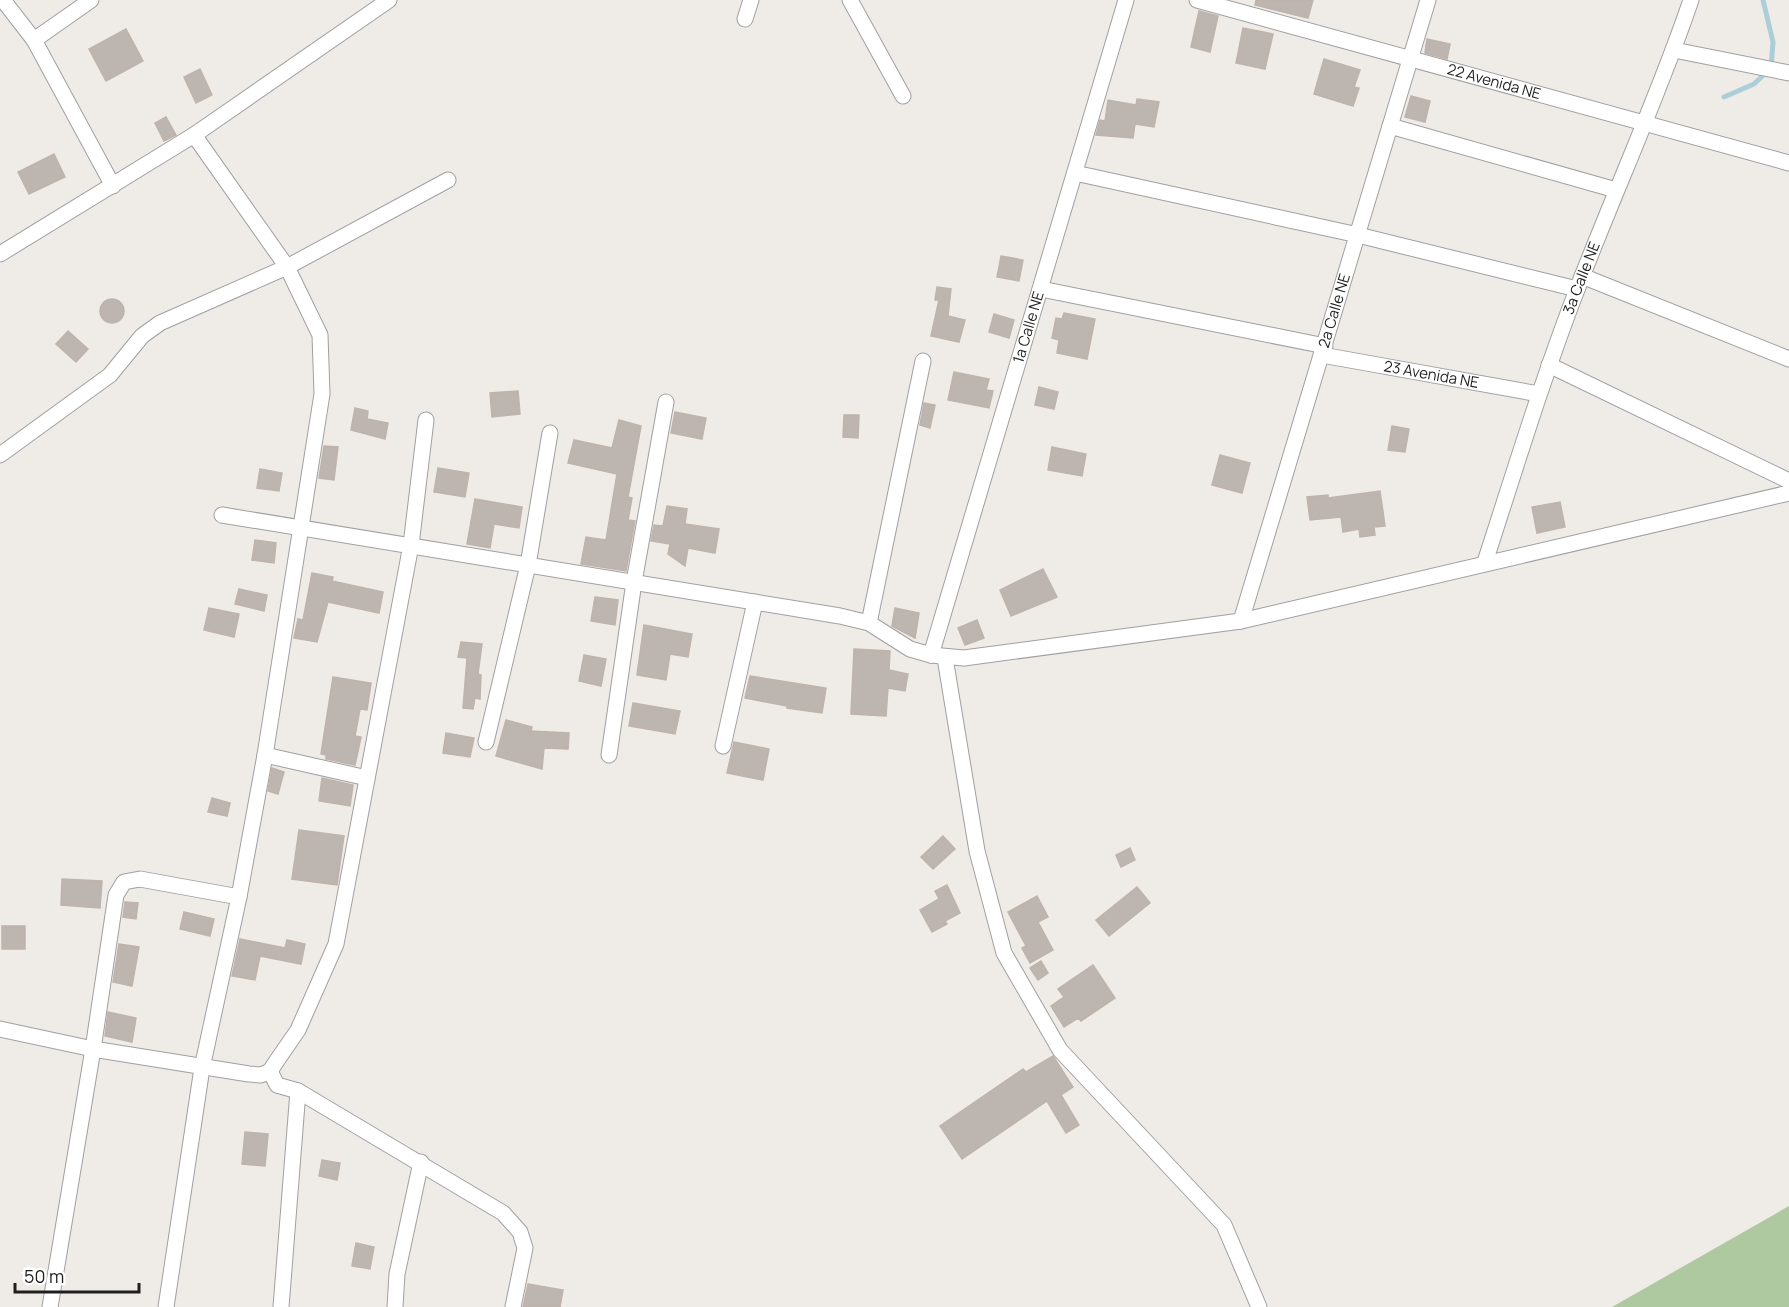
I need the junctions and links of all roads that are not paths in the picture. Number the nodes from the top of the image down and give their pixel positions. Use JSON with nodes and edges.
{"nodes":[{"id":1,"x":3,"y":0,"type":"edge"},
{"id":2,"x":91,"y":0,"type":"edge"},
{"id":3,"x":389,"y":0,"type":"edge"},
{"id":4,"x":751,"y":0,"type":"edge"},
{"id":5,"x":850,"y":0,"type":"edge"},
{"id":6,"x":1126,"y":0,"type":"edge"},
{"id":7,"x":1197,"y":0,"type":"edge"},
{"id":8,"x":1428,"y":0,"type":"edge"},
{"id":9,"x":1691,"y":0,"type":"edge"},
{"id":10,"x":745,"y":19,"type":"dead end"},
{"id":11,"x":34,"y":40,"type":"junction"},
{"id":12,"x":1674,"y":50,"type":"junction"},
{"id":13,"x":1410,"y":59,"type":"junction"},
{"id":14,"x":1789,"y":73,"type":"edge"},
{"id":15,"x":903,"y":96,"type":"dead end"},
{"id":16,"x":1643,"y":123,"type":"junction"},
{"id":17,"x":1390,"y":126,"type":"junction"},
{"id":18,"x":194,"y":135,"type":"junction"},
{"id":19,"x":1789,"y":163,"type":"edge"},
{"id":20,"x":1076,"y":173,"type":"junction"},
{"id":21,"x":448,"y":180,"type":"dead end"},
{"id":22,"x":113,"y":186,"type":"junction"},
{"id":23,"x":1616,"y":189,"type":"junction"},
{"id":24,"x":1358,"y":235,"type":"junction"},
{"id":25,"x":0,"y":254,"type":"edge"},
{"id":26,"x":287,"y":267,"type":"junction"},
{"id":27,"x":1579,"y":282,"type":"junction"},
{"id":28,"x":1041,"y":289,"type":"junction"},
{"id":29,"x":1324,"y":351,"type":"junction"},
{"id":30,"x":1789,"y":359,"type":"edge"},
{"id":31,"x":923,"y":361,"type":"dead end"},
{"id":32,"x":1549,"y":365,"type":"junction"},
{"id":33,"x":1539,"y":394,"type":"junction"},
{"id":34,"x":666,"y":402,"type":"dead end"},
{"id":35,"x":426,"y":420,"type":"dead end"},
{"id":36,"x":550,"y":433,"type":"dead end"},
{"id":37,"x":0,"y":455,"type":"edge"},
{"id":38,"x":1789,"y":481,"type":"edge"},
{"id":39,"x":1789,"y":493,"type":"edge"},
{"id":40,"x":222,"y":515,"type":"dead end"},
{"id":41,"x":300,"y":527,"type":"junction"},
{"id":42,"x":411,"y":545,"type":"junction"},
{"id":43,"x":1485,"y":562,"type":"junction"},
{"id":44,"x":528,"y":565,"type":"junction"},
{"id":45,"x":634,"y":582,"type":"junction"},
{"id":46,"x":755,"y":602,"type":"junction"},
{"id":47,"x":1241,"y":621,"type":"junction"},
{"id":48,"x":869,"y":623,"type":"junction"},
{"id":49,"x":938,"y":657,"type":"junction"},
{"id":50,"x":486,"y":742,"type":"dead end"},
{"id":51,"x":723,"y":746,"type":"dead end"},
{"id":52,"x":265,"y":755,"type":"junction"},
{"id":53,"x":609,"y":755,"type":"dead end"},
{"id":54,"x":367,"y":778,"type":"junction"},
{"id":55,"x":239,"y":897,"type":"junction"},
{"id":56,"x":0,"y":1029,"type":"edge"},
{"id":57,"x":93,"y":1049,"type":"junction"},
{"id":58,"x":202,"y":1068,"type":"junction"},
{"id":59,"x":270,"y":1071,"type":"junction"},
{"id":60,"x":298,"y":1091,"type":"junction"},
{"id":61,"x":422,"y":1162,"type":"junction"},
{"id":62,"x":50,"y":1307,"type":"edge"},
{"id":63,"x":165,"y":1307,"type":"edge"},
{"id":64,"x":281,"y":1307,"type":"edge"},
{"id":65,"x":395,"y":1307,"type":"edge"},
{"id":66,"x":513,"y":1307,"type":"edge"},
{"id":67,"x":1259,"y":1307,"type":"edge"}],
"edges":[{"from":1,"to":11,"type":"street"},
{"from":2,"to":11,"type":"street"},
{"from":3,"to":18,"type":"street"},
{"from":4,"to":10,"type":"street"},
{"from":5,"to":15,"type":"street"},
{"from":6,"to":20,"type":"street","name":"1a Calle NE"},
{"from":7,"to":13,"type":"street","name":"22 Avenida NE"},
{"from":8,"to":13,"type":"street","name":"2a Calle NE"},
{"from":9,"to":12,"type":"street","name":"3a Calle NE"},
{"from":11,"to":22,"type":"street"},
{"from":12,"to":14,"type":"street"},
{"from":12,"to":16,"type":"street","name":"3a Calle NE"},
{"from":13,"to":16,"type":"street","name":"22 Avenida NE"},
{"from":13,"to":17,"type":"street","name":"2a Calle NE"},
{"from":16,"to":19,"type":"street","name":"22 Avenida NE"},
{"from":16,"to":23,"type":"street","name":"3a Calle NE"},
{"from":17,"to":23,"type":"street"},
{"from":17,"to":24,"type":"street","name":"2a Calle NE"},
{"from":18,"to":22,"type":"street"},
{"from":18,"to":26,"type":"street"},
{"from":20,"to":24,"type":"street"},
{"from":20,"to":28,"type":"street","name":"1a Calle NE"},
{"from":21,"to":26,"type":"street"},
{"from":22,"to":25,"type":"street"},
{"from":23,"to":27,"type":"street","name":"3a Calle NE"},
{"from":24,"to":27,"type":"street"},
{"from":24,"to":29,"type":"street","name":"2a Calle NE"},
{"from":26,"to":37,"type":"street"},
{"from":26,"to":41,"type":"street"},
{"from":27,"to":30,"type":"street"},
{"from":27,"to":32,"type":"street","name":"3a Calle NE"},
{"from":28,"to":29,"type":"street","name":"23 Avenida NE"},
{"from":28,"to":49,"type":"street","name":"1a Calle NE"},
{"from":29,"to":33,"type":"street","name":"23 Avenida NE"},
{"from":29,"to":47,"type":"street","name":"2a Calle NE"},
{"from":31,"to":48,"type":"street"},
{"from":32,"to":33,"type":"street","name":"3a Calle NE"},
{"from":32,"to":38,"type":"street"},
{"from":33,"to":43,"type":"street","name":"3a Calle NE"},
{"from":34,"to":45,"type":"street"},
{"from":35,"to":42,"type":"street"},
{"from":36,"to":44,"type":"street"},
{"from":39,"to":43,"type":"street"},
{"from":40,"to":41,"type":"street"},
{"from":41,"to":42,"type":"street"},
{"from":41,"to":52,"type":"street"},
{"from":42,"to":44,"type":"street"},
{"from":42,"to":54,"type":"street"},
{"from":43,"to":47,"type":"street"},
{"from":44,"to":45,"type":"street"},
{"from":44,"to":50,"type":"street"},
{"from":45,"to":46,"type":"street"},
{"from":45,"to":53,"type":"street"},
{"from":46,"to":48,"type":"street"},
{"from":46,"to":51,"type":"street"},
{"from":47,"to":49,"type":"street"},
{"from":48,"to":49,"type":"street"},
{"from":49,"to":67,"type":"street"},
{"from":52,"to":54,"type":"street"},
{"from":52,"to":55,"type":"street"},
{"from":54,"to":59,"type":"street"},
{"from":55,"to":57,"type":"street"},
{"from":55,"to":58,"type":"street"},
{"from":56,"to":57,"type":"street"},
{"from":57,"to":58,"type":"street"},
{"from":57,"to":62,"type":"street"},
{"from":58,"to":59,"type":"street"},
{"from":58,"to":63,"type":"street"},
{"from":59,"to":60,"type":"street"},
{"from":60,"to":61,"type":"street"},
{"from":60,"to":64,"type":"street"},
{"from":61,"to":65,"type":"street"},
{"from":61,"to":66,"type":"street"}]}
